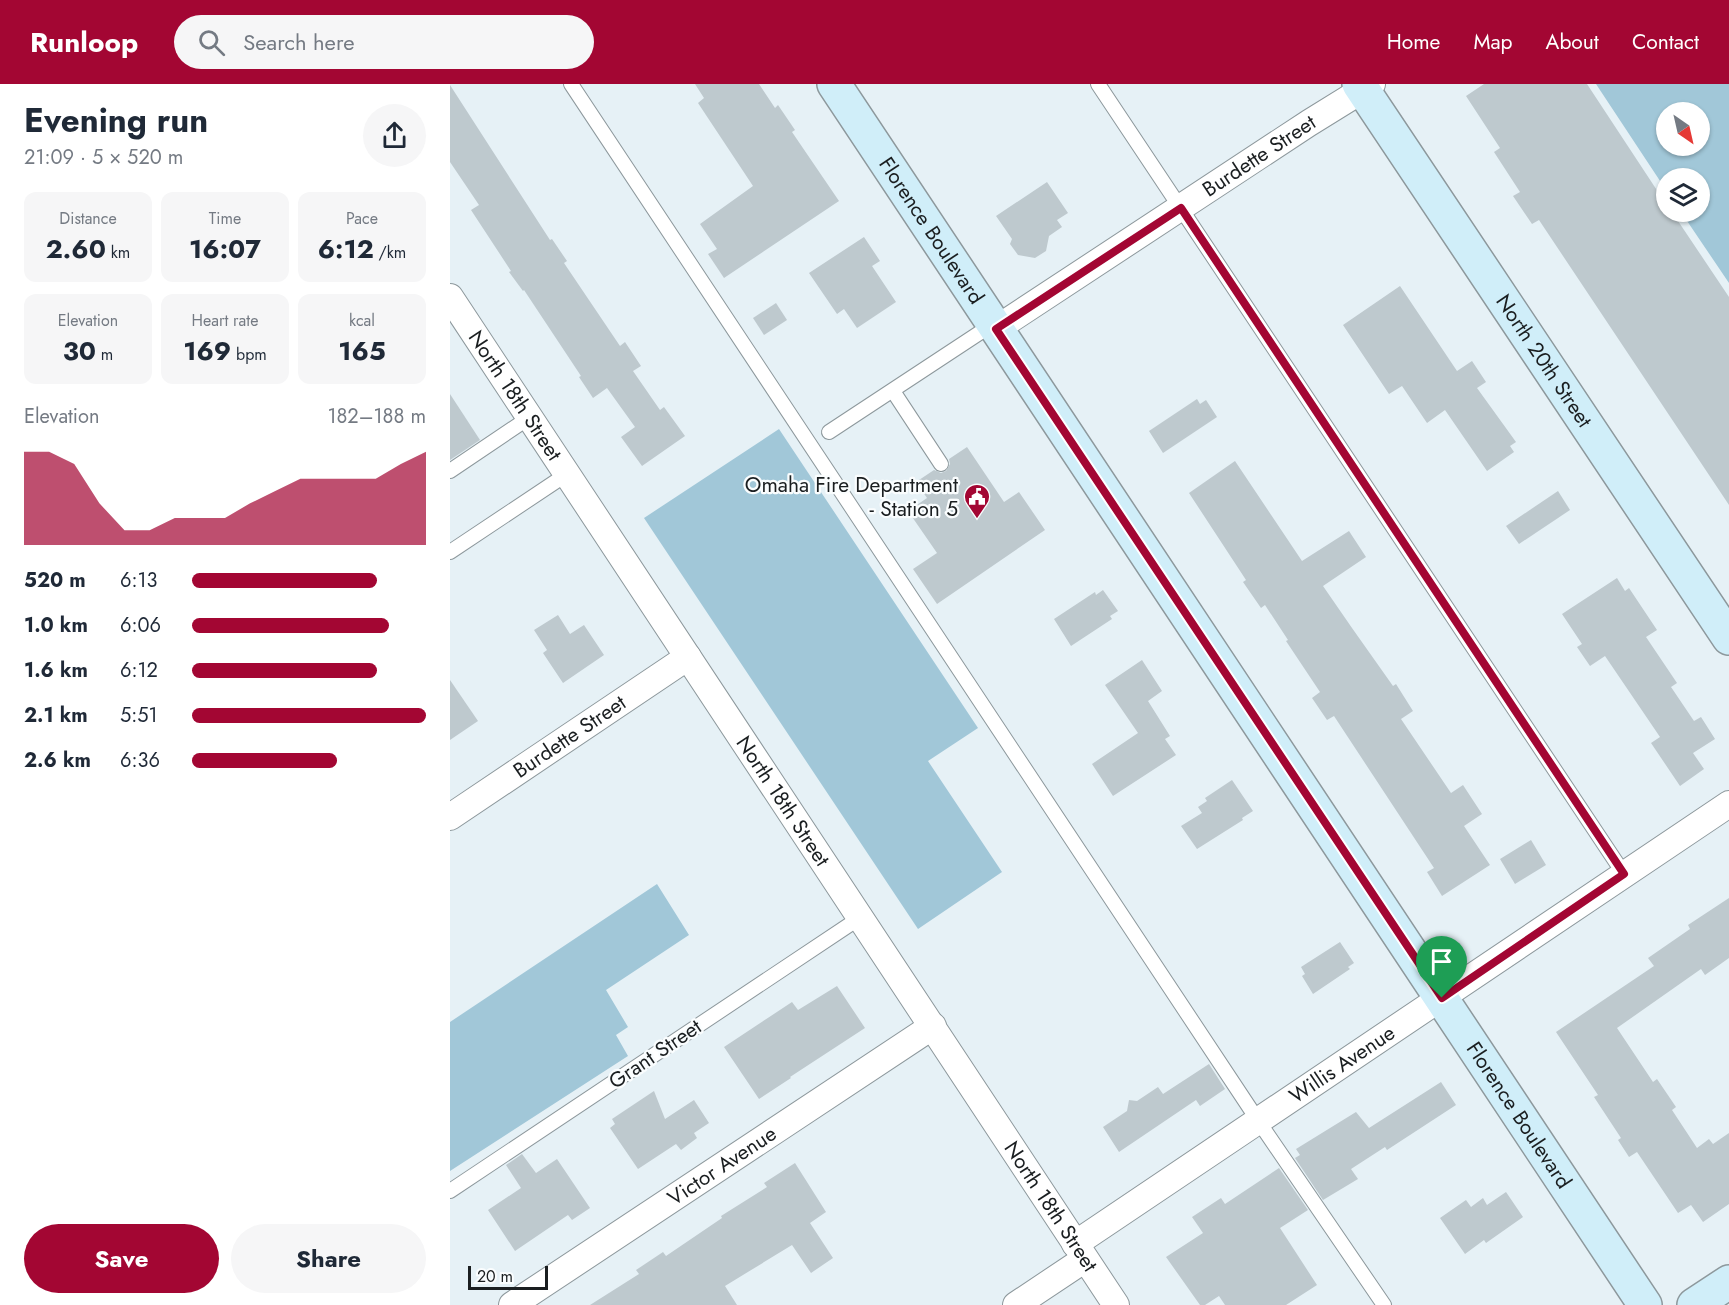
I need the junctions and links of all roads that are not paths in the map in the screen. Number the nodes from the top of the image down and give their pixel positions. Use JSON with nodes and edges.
{"nodes":[{"id":1,"x":571,"y":84,"type":"edge"},
{"id":2,"x":834,"y":84,"type":"edge"},
{"id":3,"x":1098,"y":84,"type":"edge"},
{"id":4,"x":1365,"y":86,"type":"edge"},
{"id":5,"x":1181,"y":208,"type":"junction"},
{"id":6,"x":450,"y":297,"type":"edge"},
{"id":7,"x":994,"y":327,"type":"junction"},
{"id":8,"x":893,"y":391,"type":"junction"},
{"id":9,"x":530,"y":417,"type":"junction"},
{"id":10,"x":830,"y":432,"type":"dead end"},
{"id":11,"x":942,"y":464,"type":"dead end"},
{"id":12,"x":450,"y":471,"type":"edge"},
{"id":13,"x":567,"y":474,"type":"junction"},
{"id":14,"x":450,"y":552,"type":"edge"},
{"id":15,"x":1729,"y":638,"type":"edge"},
{"id":16,"x":688,"y":657,"type":"junction"},
{"id":17,"x":1729,"y":804,"type":"edge"},
{"id":18,"x":450,"y":817,"type":"edge"},
{"id":19,"x":1624,"y":874,"type":"junction"},
{"id":20,"x":861,"y":917,"type":"junction"},
{"id":21,"x":1442,"y":998,"type":"junction"},
{"id":22,"x":933,"y":1026,"type":"junction"},
{"id":23,"x":1259,"y":1122,"type":"junction"},
{"id":24,"x":450,"y":1191,"type":"edge"},
{"id":25,"x":1080,"y":1252,"type":"junction"},
{"id":26,"x":1729,"y":1282,"type":"edge"},
{"id":27,"x":512,"y":1305,"type":"edge"},
{"id":28,"x":1016,"y":1305,"type":"edge"},
{"id":29,"x":1116,"y":1305,"type":"edge"},
{"id":30,"x":1384,"y":1305,"type":"edge"},
{"id":31,"x":1645,"y":1305,"type":"edge"},
{"id":32,"x":1694,"y":1305,"type":"edge"}],
"edges":[{"from":1,"to":23,"type":"lane"},
{"from":2,"to":7,"type":"street","name":"Florence Boulevard"},
{"from":3,"to":5,"type":"lane"},
{"from":4,"to":5,"type":"street","name":"Burdette Street"},
{"from":4,"to":15,"type":"street","name":"North 20th Street"},
{"from":5,"to":7,"type":"street","name":"Burdette Street"},
{"from":5,"to":19,"type":"lane"},
{"from":6,"to":9,"type":"street","name":"North 18th Street"},
{"from":7,"to":8,"type":"lane","name":"Burdette Street"},
{"from":7,"to":21,"type":"street","name":"Florence Boulevard"},
{"from":8,"to":10,"type":"lane","name":"Burdette Street"},
{"from":8,"to":11,"type":"lane"},
{"from":9,"to":12,"type":"lane"},
{"from":9,"to":13,"type":"street","name":"North 18th Street"},
{"from":13,"to":14,"type":"lane"},
{"from":13,"to":16,"type":"street","name":"North 18th Street"},
{"from":16,"to":18,"type":"street","name":"Burdette Street"},
{"from":16,"to":20,"type":"street","name":"North 18th Street"},
{"from":17,"to":19,"type":"street","name":"Willis Avenue"},
{"from":19,"to":21,"type":"street","name":"Willis Avenue"},
{"from":20,"to":22,"type":"street","name":"North 18th Street"},
{"from":20,"to":24,"type":"lane","name":"Grant Street"},
{"from":21,"to":23,"type":"street","name":"Willis Avenue"},
{"from":21,"to":31,"type":"street","name":"Florence Boulevard"},
{"from":22,"to":25,"type":"street","name":"North 18th Street"},
{"from":22,"to":27,"type":"street","name":"Victor Avenue"},
{"from":23,"to":25,"type":"street","name":"Willis Avenue"},
{"from":23,"to":30,"type":"lane"},
{"from":25,"to":28,"type":"street","name":"Willis Avenue"},
{"from":25,"to":29,"type":"street","name":"North 18th Street"},
{"from":26,"to":32,"type":"street"}]}
